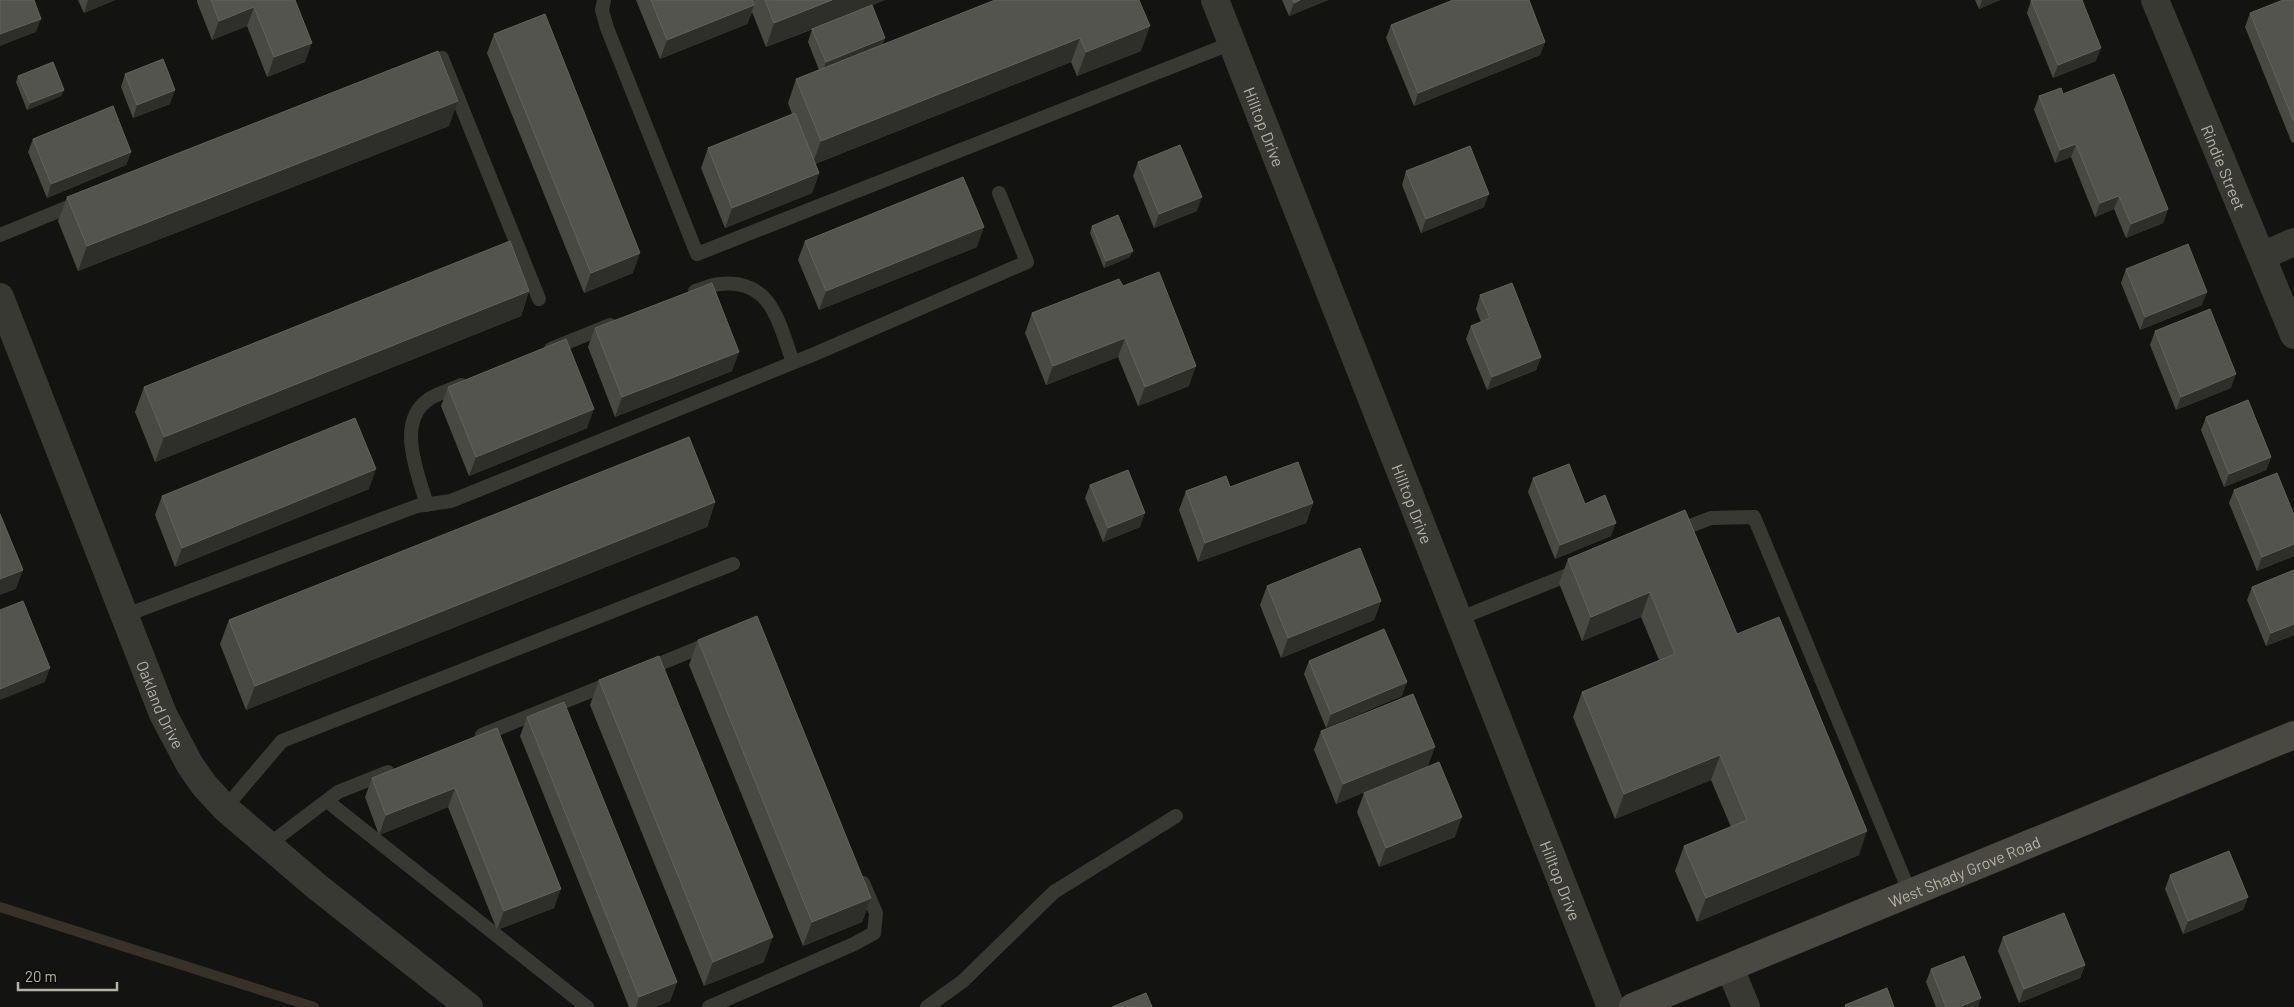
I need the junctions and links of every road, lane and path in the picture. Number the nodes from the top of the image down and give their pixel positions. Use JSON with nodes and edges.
{"nodes":[{"id":1,"x":604,"y":0,"type":"edge"},
{"id":2,"x":1215,"y":0,"type":"edge"},
{"id":3,"x":2155,"y":0,"type":"edge"},
{"id":4,"x":1232,"y":43,"type":"junction"},
{"id":5,"x":414,"y":69,"type":"edge"},
{"id":6,"x":999,"y":193,"type":"dead end"},
{"id":7,"x":90,"y":199,"type":"edge"},
{"id":8,"x":0,"y":235,"type":"edge"},
{"id":9,"x":2294,"y":242,"type":"edge"},
{"id":10,"x":2262,"y":256,"type":"junction"},
{"id":11,"x":682,"y":296,"type":"edge"},
{"id":12,"x":0,"y":297,"type":"edge"},
{"id":13,"x":539,"y":299,"type":"dead end"},
{"id":14,"x":619,"y":322,"type":"edge"},
{"id":15,"x":2294,"y":334,"type":"edge"},
{"id":16,"x":538,"y":355,"type":"edge"},
{"id":17,"x":793,"y":362,"type":"junction"},
{"id":18,"x":474,"y":380,"type":"edge"},
{"id":19,"x":427,"y":505,"type":"junction"},
{"id":20,"x":1666,"y":536,"type":"edge"},
{"id":21,"x":733,"y":564,"type":"dead end"},
{"id":22,"x":1594,"y":564,"type":"edge"},
{"id":23,"x":126,"y":615,"type":"junction"},
{"id":24,"x":1458,"y":619,"type":"junction"},
{"id":25,"x":725,"y":637,"type":"edge"},
{"id":26,"x":2294,"y":736,"type":"edge"},
{"id":27,"x":467,"y":741,"type":"edge"},
{"id":28,"x":403,"y":767,"type":"edge"},
{"id":29,"x":326,"y":801,"type":"junction"},
{"id":30,"x":225,"y":808,"type":"junction"},
{"id":31,"x":1176,"y":816,"type":"dead end"},
{"id":32,"x":268,"y":845,"type":"junction"},
{"id":33,"x":857,"y":868,"type":"edge"},
{"id":34,"x":1910,"y":894,"type":"junction"},
{"id":35,"x":1730,"y":968,"type":"junction"},
{"id":36,"x":469,"y":1007,"type":"edge"},
{"id":37,"x":587,"y":1007,"type":"edge"},
{"id":38,"x":709,"y":1007,"type":"edge"},
{"id":39,"x":928,"y":1007,"type":"edge"},
{"id":40,"x":1611,"y":1007,"type":"edge"},
{"id":41,"x":1634,"y":1007,"type":"edge"},
{"id":42,"x":1746,"y":1007,"type":"edge"}],
"edges":[{"from":1,"to":4,"type":"lane"},
{"from":2,"to":4,"type":"street","name":"Hilltop Drive"},
{"from":3,"to":10,"type":"street","name":"Rindie Street"},
{"from":4,"to":24,"type":"street","name":"Hilltop Drive"},
{"from":5,"to":13,"type":"lane"},
{"from":6,"to":17,"type":"lane"},
{"from":7,"to":8,"type":"lane"},
{"from":9,"to":10,"type":"street"},
{"from":10,"to":15,"type":"street","name":"Rindie Street"},
{"from":11,"to":17,"type":"lane"},
{"from":12,"to":23,"type":"street","name":"Oakland Drive"},
{"from":14,"to":16,"type":"lane"},
{"from":17,"to":19,"type":"lane"},
{"from":18,"to":19,"type":"lane"},
{"from":19,"to":23,"type":"lane"},
{"from":20,"to":34,"type":"lane"},
{"from":21,"to":30,"type":"lane"},
{"from":22,"to":24,"type":"lane"},
{"from":23,"to":30,"type":"street","name":"Oakland Drive"},
{"from":24,"to":40,"type":"street","name":"Hilltop Drive"},
{"from":25,"to":27,"type":"lane"},
{"from":26,"to":34,"type":"main road","name":"West Shady Grove Road"},
{"from":28,"to":29,"type":"lane"},
{"from":29,"to":32,"type":"lane"},
{"from":29,"to":37,"type":"lane"},
{"from":30,"to":32,"type":"street","name":"Oakland Drive"},
{"from":31,"to":39,"type":"lane"},
{"from":32,"to":36,"type":"street","name":"Oakland Drive"},
{"from":33,"to":38,"type":"lane"},
{"from":34,"to":35,"type":"main road","name":"West Shady Grove Road"},
{"from":35,"to":41,"type":"main road","name":"West Shady Grove Road"},
{"from":35,"to":42,"type":"street"}]}
